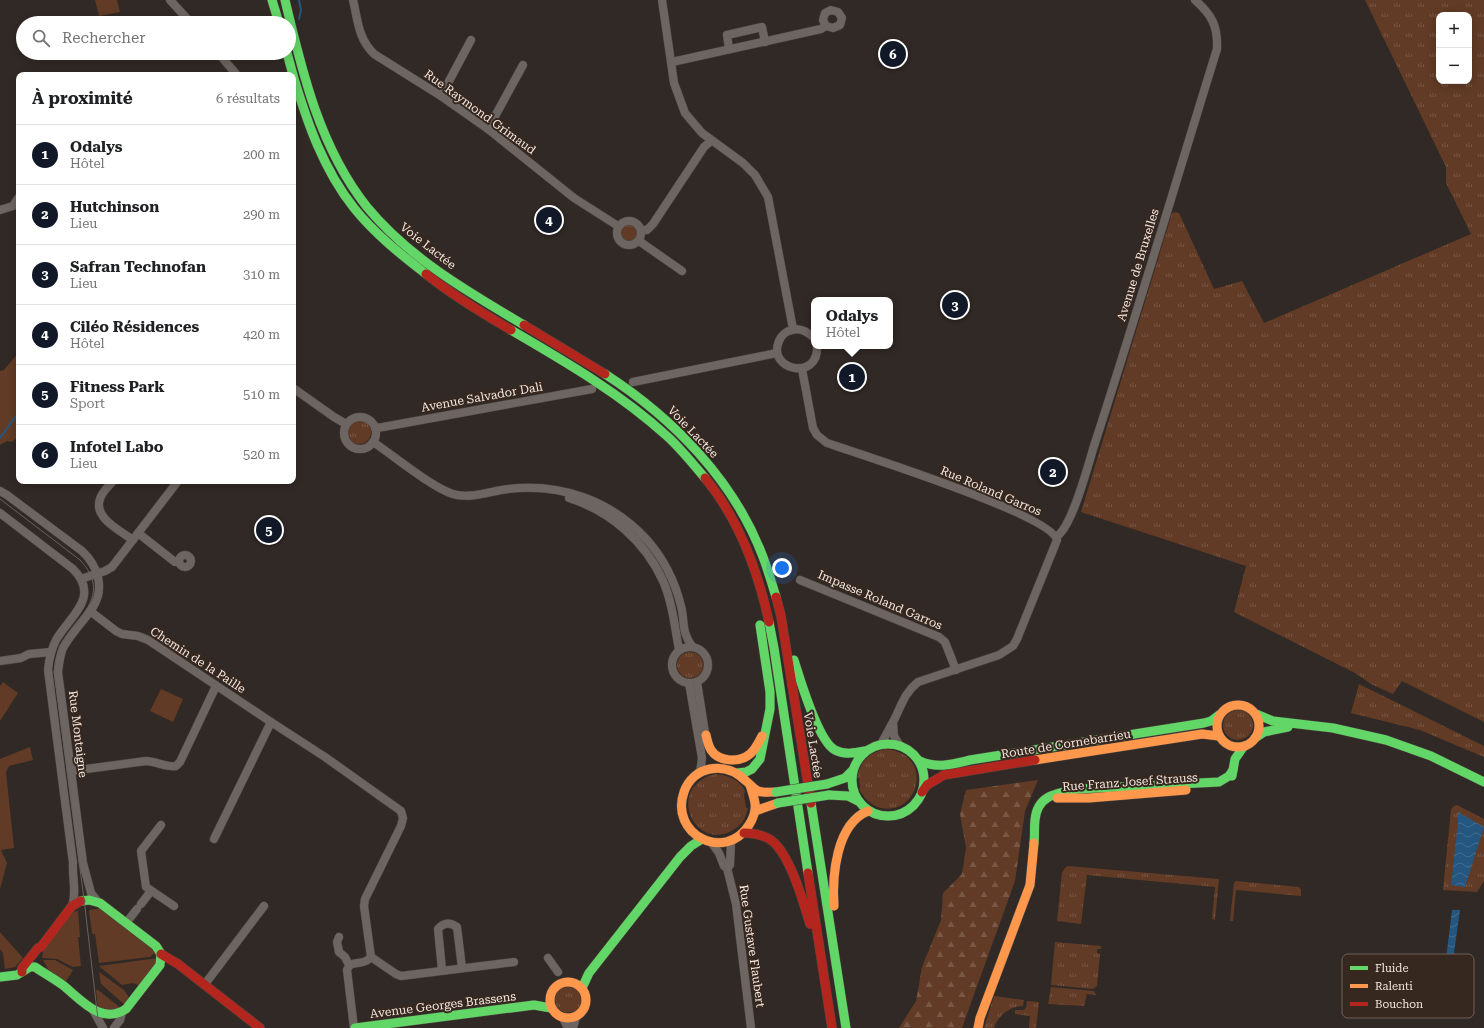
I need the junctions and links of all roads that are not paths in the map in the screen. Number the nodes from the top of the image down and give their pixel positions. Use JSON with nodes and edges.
{"nodes":[{"id":1,"x":170,"y":0,"type":"edge"},
{"id":2,"x":273,"y":0,"type":"edge"},
{"id":3,"x":285,"y":0,"type":"edge"},
{"id":4,"x":353,"y":0,"type":"edge"},
{"id":5,"x":662,"y":0,"type":"edge"},
{"id":6,"x":1195,"y":0,"type":"edge"},
{"id":7,"x":185,"y":16,"type":"edge"},
{"id":8,"x":277,"y":16,"type":"edge"},
{"id":9,"x":289,"y":16,"type":"edge"},
{"id":10,"x":826,"y":26,"type":"dead end"},
{"id":11,"x":471,"y":40,"type":"dead end"},
{"id":12,"x":765,"y":42,"type":"junction"},
{"id":13,"x":296,"y":45,"type":"edge"},
{"id":14,"x":729,"y":49,"type":"junction"},
{"id":15,"x":224,"y":60,"type":"edge"},
{"id":16,"x":289,"y":60,"type":"edge"},
{"id":17,"x":672,"y":62,"type":"junction"},
{"id":18,"x":523,"y":65,"type":"dead end"},
{"id":19,"x":234,"y":72,"type":"edge"},
{"id":20,"x":292,"y":72,"type":"edge"},
{"id":21,"x":296,"y":85,"type":"edge"},
{"id":22,"x":441,"y":96,"type":"junction"},
{"id":23,"x":488,"y":129,"type":"junction"},
{"id":24,"x":711,"y":141,"type":"junction"},
{"id":25,"x":16,"y":201,"type":"edge"},
{"id":26,"x":0,"y":210,"type":"edge"},
{"id":27,"x":618,"y":226,"type":"junction"},
{"id":28,"x":641,"y":230,"type":"junction"},
{"id":29,"x":639,"y":241,"type":"junction"},
{"id":30,"x":682,"y":271,"type":"dead end"},
{"id":31,"x":793,"y":329,"type":"junction"},
{"id":32,"x":811,"y":334,"type":"edge"},
{"id":33,"x":817,"y":349,"type":"edge"},
{"id":34,"x":777,"y":353,"type":"junction"},
{"id":35,"x":802,"y":369,"type":"junction"},
{"id":36,"x":632,"y":382,"type":"dead end"},
{"id":37,"x":592,"y":389,"type":"dead end"},
{"id":38,"x":296,"y":390,"type":"edge"},
{"id":39,"x":346,"y":424,"type":"junction"},
{"id":40,"x":375,"y":428,"type":"junction"},
{"id":41,"x":373,"y":442,"type":"junction"},
{"id":42,"x":693,"y":463,"type":"junction"},
{"id":43,"x":110,"y":484,"type":"edge"},
{"id":44,"x":176,"y":484,"type":"edge"},
{"id":45,"x":434,"y":485,"type":"junction"},
{"id":46,"x":0,"y":491,"type":"edge"},
{"id":47,"x":0,"y":513,"type":"edge"},
{"id":48,"x":609,"y":517,"type":"junction"},
{"id":49,"x":629,"y":521,"type":"junction"},
{"id":50,"x":136,"y":537,"type":"junction"},
{"id":51,"x":1056,"y":537,"type":"junction"},
{"id":52,"x":644,"y":548,"type":"junction"},
{"id":53,"x":656,"y":552,"type":"junction"},
{"id":54,"x":179,"y":562,"type":"dead end"},
{"id":55,"x":743,"y":565,"type":"dead end"},
{"id":56,"x":98,"y":574,"type":"junction"},
{"id":57,"x":81,"y":579,"type":"junction"},
{"id":58,"x":800,"y":580,"type":"dead end"},
{"id":59,"x":90,"y":611,"type":"junction"},
{"id":60,"x":758,"y":614,"type":"dead end"},
{"id":61,"x":784,"y":641,"type":"junction"},
{"id":62,"x":692,"y":646,"type":"junction"},
{"id":63,"x":678,"y":650,"type":"junction"},
{"id":64,"x":51,"y":652,"type":"junction"},
{"id":65,"x":0,"y":661,"type":"edge"},
{"id":66,"x":956,"y":670,"type":"junction"},
{"id":67,"x":693,"y":682,"type":"junction"},
{"id":68,"x":216,"y":686,"type":"junction"},
{"id":69,"x":1256,"y":714,"type":"junction"},
{"id":70,"x":1219,"y":715,"type":"junction"},
{"id":71,"x":270,"y":722,"type":"junction"},
{"id":72,"x":893,"y":722,"type":"junction"},
{"id":73,"x":1307,"y":725,"type":"junction"},
{"id":74,"x":766,"y":730,"type":"junction"},
{"id":75,"x":706,"y":735,"type":"junction"},
{"id":76,"x":1219,"y":736,"type":"junction"},
{"id":77,"x":1255,"y":738,"type":"junction"},
{"id":78,"x":881,"y":744,"type":"junction"},
{"id":79,"x":900,"y":746,"type":"junction"},
{"id":80,"x":1230,"y":746,"type":"junction"},
{"id":81,"x":1244,"y":746,"type":"junction"},
{"id":82,"x":865,"y":751,"type":"junction"},
{"id":83,"x":1235,"y":758,"type":"junction"},
{"id":84,"x":920,"y":761,"type":"junction"},
{"id":85,"x":718,"y":768,"type":"junction"},
{"id":86,"x":71,"y":771,"type":"junction"},
{"id":87,"x":852,"y":771,"type":"junction"},
{"id":88,"x":700,"y":773,"type":"junction"},
{"id":89,"x":737,"y":773,"type":"junction"},
{"id":90,"x":1484,"y":782,"type":"edge"},
{"id":91,"x":750,"y":785,"type":"junction"},
{"id":92,"x":922,"y":792,"type":"junction"},
{"id":93,"x":858,"y":801,"type":"junction"},
{"id":94,"x":755,"y":811,"type":"junction"},
{"id":95,"x":868,"y":811,"type":"junction"},
{"id":96,"x":161,"y":825,"type":"dead end"},
{"id":97,"x":686,"y":826,"type":"junction"},
{"id":98,"x":744,"y":833,"type":"junction"},
{"id":99,"x":214,"y":839,"type":"dead end"},
{"id":100,"x":702,"y":839,"type":"junction"},
{"id":101,"x":730,"y":841,"type":"junction"},
{"id":102,"x":711,"y":842,"type":"junction"},
{"id":103,"x":680,"y":857,"type":"junction"},
{"id":104,"x":727,"y":868,"type":"junction"},
{"id":105,"x":150,"y":891,"type":"junction"},
{"id":106,"x":100,"y":903,"type":"junction"},
{"id":107,"x":72,"y":906,"type":"junction"},
{"id":108,"x":174,"y":906,"type":"dead end"},
{"id":109,"x":264,"y":906,"type":"dead end"},
{"id":110,"x":126,"y":923,"type":"junction"},
{"id":111,"x":339,"y":937,"type":"dead end"},
{"id":112,"x":40,"y":947,"type":"junction"},
{"id":113,"x":161,"y":954,"type":"junction"},
{"id":114,"x":371,"y":956,"type":"junction"},
{"id":115,"x":548,"y":958,"type":"dead end"},
{"id":116,"x":822,"y":958,"type":"junction"},
{"id":117,"x":172,"y":961,"type":"junction"},
{"id":118,"x":514,"y":962,"type":"dead end"},
{"id":119,"x":160,"y":965,"type":"junction"},
{"id":120,"x":349,"y":965,"type":"junction"},
{"id":121,"x":462,"y":968,"type":"junction"},
{"id":122,"x":442,"y":970,"type":"junction"},
{"id":123,"x":23,"y":971,"type":"junction"},
{"id":124,"x":558,"y":972,"type":"dead end"},
{"id":125,"x":837,"y":972,"type":"junction"},
{"id":126,"x":589,"y":974,"type":"junction"},
{"id":127,"x":47,"y":975,"type":"junction"},
{"id":128,"x":0,"y":977,"type":"edge"},
{"id":129,"x":574,"y":983,"type":"junction"},
{"id":130,"x":205,"y":984,"type":"junction"},
{"id":131,"x":582,"y":988,"type":"junction"},
{"id":132,"x":551,"y":993,"type":"junction"},
{"id":133,"x":534,"y":1005,"type":"junction"},
{"id":134,"x":551,"y":1008,"type":"junction"},
{"id":135,"x":94,"y":1010,"type":"junction"},
{"id":136,"x":122,"y":1013,"type":"junction"},
{"id":137,"x":576,"y":1017,"type":"junction"},
{"id":138,"x":563,"y":1018,"type":"junction"},
{"id":139,"x":103,"y":1028,"type":"edge"},
{"id":140,"x":114,"y":1028,"type":"edge"},
{"id":141,"x":260,"y":1028,"type":"edge"},
{"id":142,"x":354,"y":1028,"type":"edge"},
{"id":143,"x":568,"y":1028,"type":"edge"},
{"id":144,"x":573,"y":1028,"type":"edge"},
{"id":145,"x":751,"y":1028,"type":"edge"},
{"id":146,"x":832,"y":1028,"type":"edge"},
{"id":147,"x":846,"y":1028,"type":"edge"},
{"id":148,"x":978,"y":1028,"type":"edge"}],
"edges":[{"from":1,"to":7,"type":"street"},
{"from":2,"to":8,"type":"main road"},
{"from":3,"to":9,"type":"main road","name":"Voie Lactée"},
{"from":4,"to":22,"type":"street","name":"Rue Raymond Grimaud"},
{"from":5,"to":17,"type":"street"},
{"from":6,"to":51,"type":"street","name":"Avenue de Bruxelles"},
{"from":10,"to":12,"type":"street"},
{"from":11,"to":22,"type":"street"},
{"from":12,"to":14,"type":"street"},
{"from":12,"to":14,"type":"street"},
{"from":13,"to":61,"type":"main road","name":"Voie Lactée"},
{"from":14,"to":17,"type":"street"},
{"from":15,"to":19,"type":"street"},
{"from":16,"to":20,"type":"main road","name":"Voie Lactée"},
{"from":17,"to":24,"type":"street"},
{"from":18,"to":23,"type":"street"},
{"from":21,"to":42,"type":"main road","name":"Voie Lactée"},
{"from":22,"to":23,"type":"street","name":"Rue Raymond Grimaud"},
{"from":23,"to":27,"type":"street","name":"Rue Raymond Grimaud"},
{"from":24,"to":28,"type":"street"},
{"from":24,"to":31,"type":"street"},
{"from":25,"to":26,"type":"street"},
{"from":27,"to":28,"type":"street"},
{"from":27,"to":29,"type":"street"},
{"from":28,"to":29,"type":"street"},
{"from":29,"to":30,"type":"street"},
{"from":31,"to":32,"type":"street"},
{"from":31,"to":34,"type":"street"},
{"from":33,"to":35,"type":"street"},
{"from":34,"to":35,"type":"street"},
{"from":34,"to":36,"type":"street"},
{"from":35,"to":51,"type":"street","name":"Rue Roland Garros"},
{"from":37,"to":40,"type":"street","name":"Avenue Salvador Dali"},
{"from":38,"to":39,"type":"street"},
{"from":39,"to":40,"type":"street"},
{"from":39,"to":41,"type":"street"},
{"from":40,"to":41,"type":"street"},
{"from":41,"to":45,"type":"street"},
{"from":42,"to":55,"type":"main road"},
{"from":42,"to":116,"type":"main road","name":"Voie Lactée"},
{"from":43,"to":50,"type":"street"},
{"from":44,"to":50,"type":"street"},
{"from":45,"to":48,"type":"street"},
{"from":45,"to":49,"type":"street"},
{"from":46,"to":56,"type":"street"},
{"from":47,"to":57,"type":"street"},
{"from":48,"to":49,"type":"street"},
{"from":48,"to":52,"type":"street"},
{"from":49,"to":53,"type":"street"},
{"from":50,"to":54,"type":"street"},
{"from":50,"to":56,"type":"street"},
{"from":51,"to":66,"type":"street"},
{"from":52,"to":53,"type":"street"},
{"from":52,"to":63,"type":"street"},
{"from":53,"to":62,"type":"street"},
{"from":56,"to":57,"type":"street"},
{"from":56,"to":59,"type":"street","name":"Rue Montaigne"},
{"from":57,"to":64,"type":"street","name":"Rue Montaigne"},
{"from":58,"to":66,"type":"street","name":"Impasse Roland Garros"},
{"from":59,"to":68,"type":"street","name":"Chemin de la Paille"},
{"from":59,"to":86,"type":"street","name":"Rue Montaigne"},
{"from":60,"to":74,"type":"main road"},
{"from":61,"to":82,"type":"main road"},
{"from":61,"to":125,"type":"main road","name":"Voie Lactée"},
{"from":62,"to":63,"type":"street"},
{"from":62,"to":67,"type":"street"},
{"from":63,"to":67,"type":"street"},
{"from":64,"to":65,"type":"street"},
{"from":64,"to":107,"type":"street","name":"Rue Montaigne"},
{"from":66,"to":72,"type":"street"},
{"from":67,"to":75,"type":"street"},
{"from":67,"to":88,"type":"street"},
{"from":68,"to":71,"type":"street","name":"Chemin de la Paille"},
{"from":68,"to":86,"type":"street"},
{"from":69,"to":70,"type":"main road"},
{"from":69,"to":73,"type":"main road"},
{"from":69,"to":77,"type":"main road"},
{"from":70,"to":76,"type":"main road"},
{"from":70,"to":84,"type":"main road","name":"Route de Cornebarrieu"},
{"from":71,"to":99,"type":"street"},
{"from":71,"to":114,"type":"street","name":"Chemin de la Paille"},
{"from":72,"to":78,"type":"street"},
{"from":72,"to":79,"type":"street"},
{"from":73,"to":77,"type":"main road"},
{"from":73,"to":90,"type":"main road"},
{"from":74,"to":75,"type":"main road"},
{"from":74,"to":89,"type":"main road"},
{"from":75,"to":85,"type":"street"},
{"from":76,"to":80,"type":"main road"},
{"from":76,"to":92,"type":"main road","name":"Route de Cornebarrieu"},
{"from":77,"to":81,"type":"main road"},
{"from":78,"to":79,"type":"main road"},
{"from":78,"to":82,"type":"main road"},
{"from":79,"to":84,"type":"main road"},
{"from":80,"to":81,"type":"main road"},
{"from":80,"to":83,"type":"main road"},
{"from":81,"to":83,"type":"main road","name":"Rue Franz Josef Strauss"},
{"from":82,"to":87,"type":"main road"},
{"from":83,"to":148,"type":"main road","name":"Rue Franz Josef Strauss"},
{"from":84,"to":92,"type":"main road"},
{"from":85,"to":88,"type":"main road"},
{"from":85,"to":89,"type":"main road"},
{"from":86,"to":106,"type":"street","name":"Rue Montaigne"},
{"from":87,"to":91,"type":"main road","bridge":true},
{"from":87,"to":93,"type":"main road"},
{"from":88,"to":97,"type":"main road"},
{"from":89,"to":91,"type":"main road"},
{"from":91,"to":94,"type":"main road"},
{"from":92,"to":95,"type":"main road"},
{"from":93,"to":94,"type":"main road","bridge":true},
{"from":93,"to":95,"type":"main road"},
{"from":94,"to":98,"type":"main road"},
{"from":95,"to":125,"type":"main road"},
{"from":96,"to":105,"type":"street"},
{"from":97,"to":100,"type":"main road"},
{"from":97,"to":103,"type":"main road"},
{"from":98,"to":101,"type":"main road"},
{"from":98,"to":116,"type":"main road"},
{"from":100,"to":102,"type":"main road"},
{"from":100,"to":103,"type":"main road"},
{"from":101,"to":102,"type":"main road"},
{"from":101,"to":104,"type":"street","name":"Rue Gustave Flaubert"},
{"from":102,"to":104,"type":"street","name":"Rue Gustave Flaubert"},
{"from":103,"to":126,"type":"main road"},
{"from":104,"to":145,"type":"street","name":"Rue Gustave Flaubert"},
{"from":105,"to":108,"type":"street"},
{"from":105,"to":110,"type":"street"},
{"from":106,"to":107,"type":"main road"},
{"from":106,"to":110,"type":"main road"},
{"from":107,"to":112,"type":"main road"},
{"from":109,"to":130,"type":"street"},
{"from":110,"to":113,"type":"main road"},
{"from":111,"to":120,"type":"street"},
{"from":112,"to":123,"type":"main road"},
{"from":112,"to":127,"type":"main road"},
{"from":113,"to":117,"type":"main road"},
{"from":113,"to":119,"type":"main road"},
{"from":114,"to":120,"type":"street"},
{"from":114,"to":122,"type":"street"},
{"from":115,"to":124,"type":"street"},
{"from":116,"to":146,"type":"main road","name":"Voie Lactée"},
{"from":117,"to":119,"type":"main road"},
{"from":117,"to":130,"type":"main road"},
{"from":118,"to":121,"type":"street"},
{"from":119,"to":136,"type":"main road"},
{"from":120,"to":142,"type":"street"},
{"from":121,"to":122,"type":"street"},
{"from":121,"to":122,"type":"street"},
{"from":123,"to":127,"type":"main road"},
{"from":123,"to":128,"type":"main road"},
{"from":125,"to":147,"type":"main road","name":"Voie Lactée"},
{"from":126,"to":129,"type":"main road"},
{"from":126,"to":131,"type":"main road"},
{"from":127,"to":135,"type":"main road"},
{"from":129,"to":131,"type":"main road"},
{"from":129,"to":132,"type":"main road"},
{"from":130,"to":141,"type":"main road"},
{"from":131,"to":137,"type":"main road"},
{"from":132,"to":133,"type":"main road","name":"Avenue Georges Brassens"},
{"from":132,"to":134,"type":"main road"},
{"from":133,"to":134,"type":"main road","name":"Avenue Georges Brassens"},
{"from":133,"to":142,"type":"main road","name":"Avenue Georges Brassens"},
{"from":134,"to":138,"type":"main road"},
{"from":135,"to":136,"type":"main road"},
{"from":135,"to":139,"type":"street"},
{"from":136,"to":140,"type":"street"},
{"from":137,"to":138,"type":"main road"},
{"from":137,"to":144,"type":"street"},
{"from":138,"to":143,"type":"street"}]}
